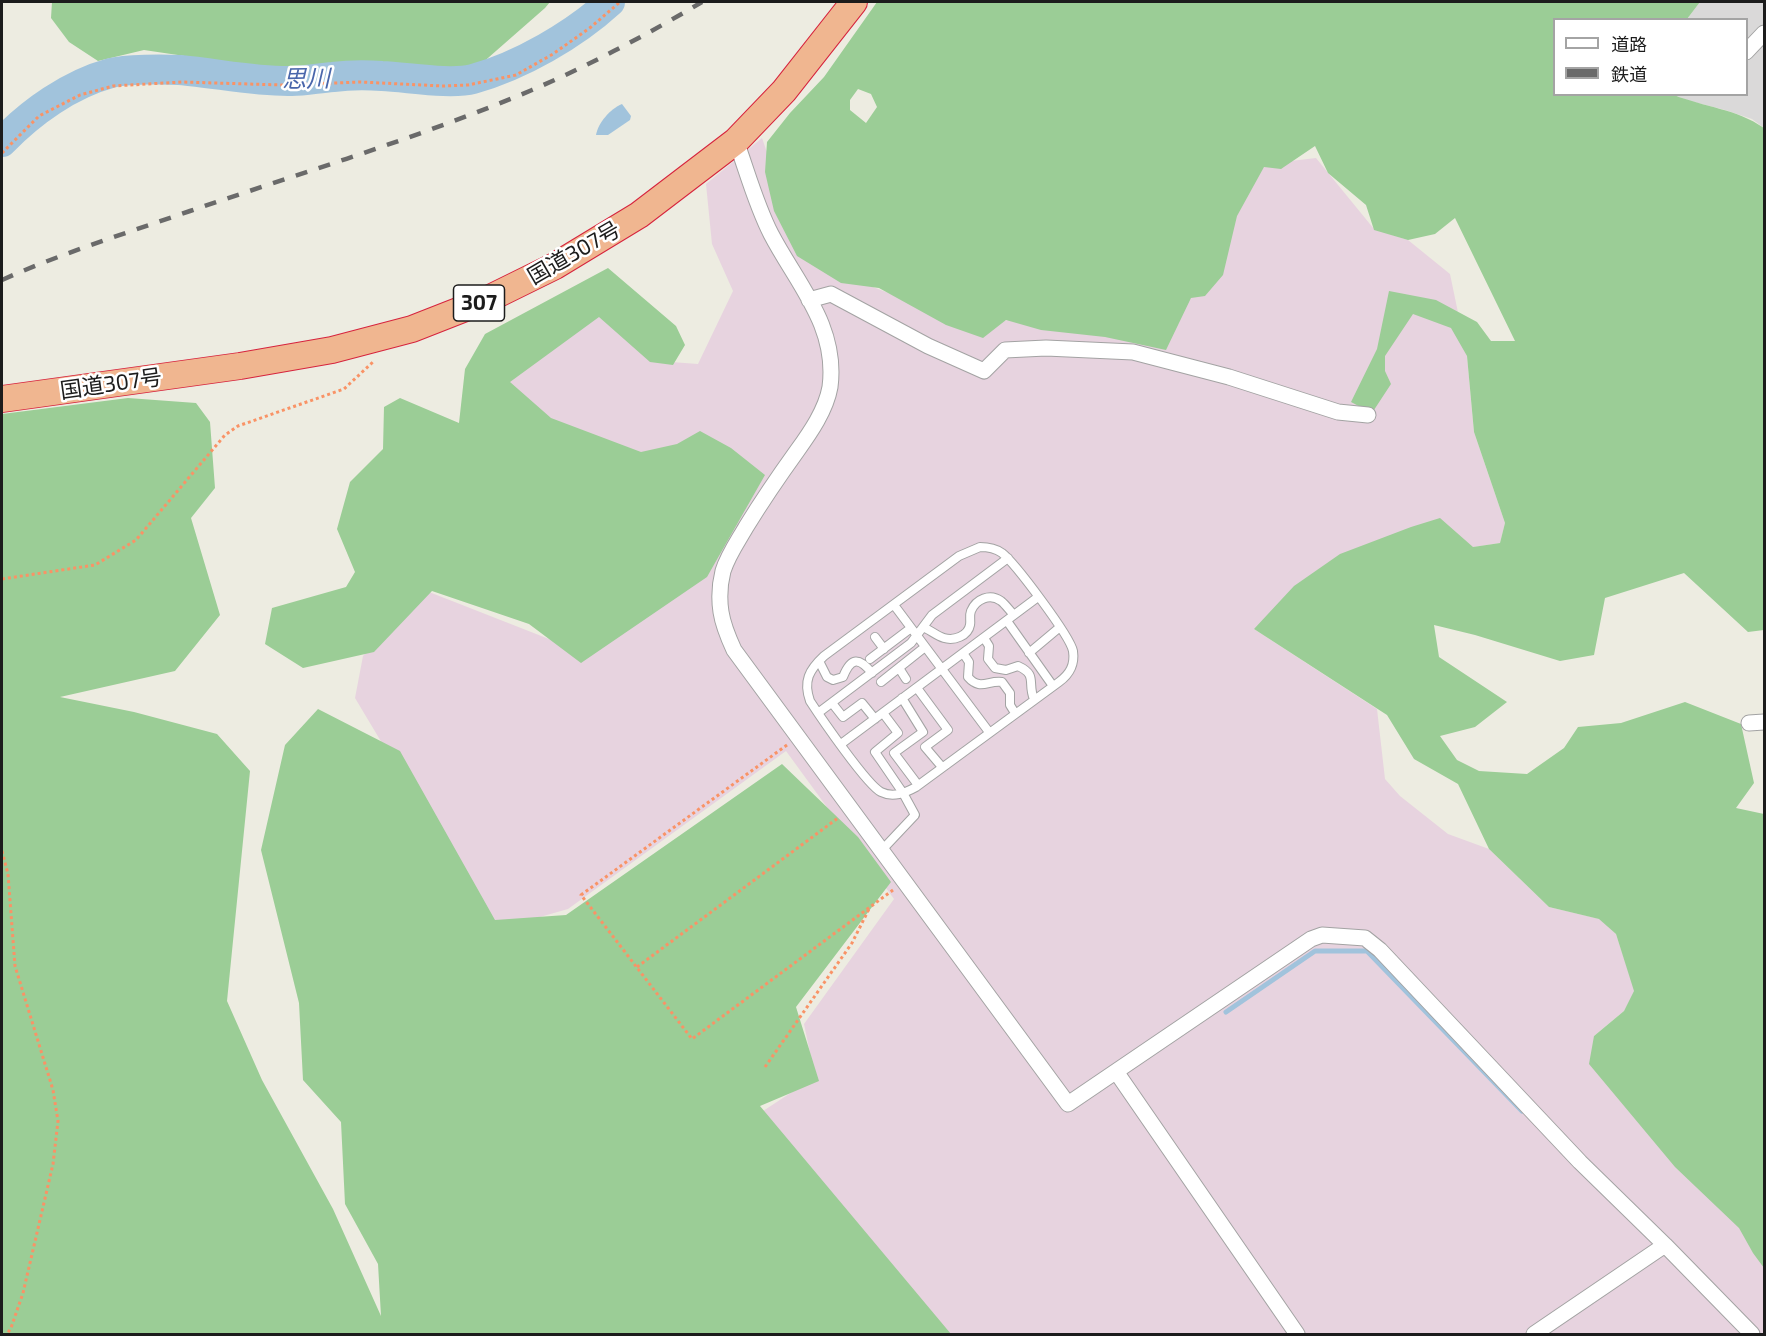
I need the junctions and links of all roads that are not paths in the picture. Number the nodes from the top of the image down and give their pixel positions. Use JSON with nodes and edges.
{"nodes":[{"id":1,"x":854,"y":2,"type":"edge"},
{"id":2,"x":1764,"y":33,"type":"edge"},
{"id":3,"x":1748,"y":50,"type":"edge"},
{"id":4,"x":736,"y":141,"type":"junction"},
{"id":5,"x":809,"y":300,"type":"junction"},
{"id":6,"x":2,"y":399,"type":"edge"},
{"id":7,"x":1368,"y":415,"type":"dead end"},
{"id":8,"x":1008,"y":558,"type":"junction"},
{"id":9,"x":1038,"y":597,"type":"junction"},
{"id":10,"x":894,"y":604,"type":"junction"},
{"id":11,"x":1010,"y":618,"type":"junction"},
{"id":12,"x":923,"y":627,"type":"junction"},
{"id":13,"x":1060,"y":627,"type":"junction"},
{"id":14,"x":912,"y":628,"type":"junction"},
{"id":15,"x":918,"y":636,"type":"junction"},
{"id":16,"x":875,"y":637,"type":"dead end"},
{"id":17,"x":984,"y":638,"type":"junction"},
{"id":18,"x":925,"y":647,"type":"junction"},
{"id":19,"x":884,"y":649,"type":"junction"},
{"id":20,"x":963,"y":653,"type":"junction"},
{"id":21,"x":1029,"y":653,"type":"junction"},
{"id":22,"x":870,"y":659,"type":"dead end"},
{"id":23,"x":819,"y":661,"type":"junction"},
{"id":24,"x":898,"y":668,"type":"junction"},
{"id":25,"x":942,"y":669,"type":"junction"},
{"id":26,"x":872,"y":673,"type":"junction"},
{"id":27,"x":906,"y":679,"type":"dead end"},
{"id":28,"x":881,"y":682,"type":"dead end"},
{"id":29,"x":1053,"y":686,"type":"junction"},
{"id":30,"x":917,"y":688,"type":"junction"},
{"id":31,"x":902,"y":698,"type":"junction"},
{"id":32,"x":1034,"y":699,"type":"junction"},
{"id":33,"x":832,"y":703,"type":"junction"},
{"id":34,"x":818,"y":713,"type":"junction"},
{"id":35,"x":883,"y":713,"type":"junction"},
{"id":36,"x":1015,"y":713,"type":"junction"},
{"id":37,"x":875,"y":719,"type":"junction"},
{"id":38,"x":989,"y":732,"type":"junction"},
{"id":39,"x":841,"y":744,"type":"junction"},
{"id":40,"x":942,"y":767,"type":"junction"},
{"id":41,"x":918,"y":785,"type":"junction"},
{"id":42,"x":903,"y":793,"type":"junction"},
{"id":43,"x":881,"y":851,"type":"junction"},
{"id":44,"x":1117,"y":1073,"type":"junction"},
{"id":45,"x":1665,"y":1245,"type":"junction"},
{"id":46,"x":1297,"y":1335,"type":"edge"},
{"id":47,"x":1534,"y":1335,"type":"edge"},
{"id":48,"x":1752,"y":1335,"type":"edge"}],
"edges":[{"from":1,"to":4,"type":"highway","name":"国道307号","number":"307"},
{"from":2,"to":3,"type":"street"},
{"from":4,"to":5,"type":"street"},
{"from":4,"to":6,"type":"highway","name":"国道307号","number":"307"},
{"from":5,"to":7,"type":"street"},
{"from":5,"to":43,"type":"street"},
{"from":8,"to":9,"type":"lane"},
{"from":8,"to":10,"type":"lane"},
{"from":8,"to":12,"type":"lane"},
{"from":9,"to":11,"type":"lane"},
{"from":9,"to":13,"type":"lane"},
{"from":10,"to":14,"type":"lane"},
{"from":10,"to":23,"type":"lane"},
{"from":11,"to":12,"type":"lane"},
{"from":11,"to":17,"type":"lane"},
{"from":11,"to":21,"type":"lane"},
{"from":12,"to":15,"type":"lane"},
{"from":13,"to":21,"type":"lane"},
{"from":13,"to":29,"type":"lane"},
{"from":14,"to":15,"type":"lane"},
{"from":14,"to":19,"type":"lane"},
{"from":15,"to":18,"type":"lane"},
{"from":15,"to":26,"type":"lane"},
{"from":16,"to":19,"type":"lane"},
{"from":17,"to":20,"type":"lane"},
{"from":17,"to":32,"type":"lane"},
{"from":18,"to":24,"type":"lane"},
{"from":18,"to":25,"type":"lane"},
{"from":19,"to":22,"type":"lane"},
{"from":20,"to":25,"type":"lane"},
{"from":20,"to":36,"type":"lane"},
{"from":21,"to":29,"type":"lane"},
{"from":23,"to":26,"type":"lane"},
{"from":23,"to":34,"type":"lane"},
{"from":24,"to":27,"type":"lane"},
{"from":24,"to":28,"type":"lane"},
{"from":25,"to":30,"type":"lane"},
{"from":25,"to":38,"type":"lane"},
{"from":26,"to":33,"type":"lane"},
{"from":29,"to":32,"type":"lane"},
{"from":30,"to":31,"type":"lane"},
{"from":30,"to":40,"type":"lane"},
{"from":31,"to":35,"type":"lane"},
{"from":31,"to":41,"type":"lane"},
{"from":32,"to":36,"type":"lane"},
{"from":33,"to":34,"type":"lane"},
{"from":33,"to":37,"type":"lane"},
{"from":34,"to":39,"type":"lane"},
{"from":35,"to":37,"type":"lane"},
{"from":35,"to":42,"type":"lane"},
{"from":36,"to":38,"type":"lane"},
{"from":37,"to":39,"type":"lane"},
{"from":38,"to":40,"type":"lane"},
{"from":39,"to":42,"type":"lane"},
{"from":40,"to":41,"type":"lane"},
{"from":41,"to":42,"type":"lane"},
{"from":42,"to":43,"type":"lane"},
{"from":43,"to":44,"type":"street"},
{"from":44,"to":45,"type":"street"},
{"from":44,"to":46,"type":"street"},
{"from":45,"to":47,"type":"street"},
{"from":45,"to":48,"type":"street"}]}
